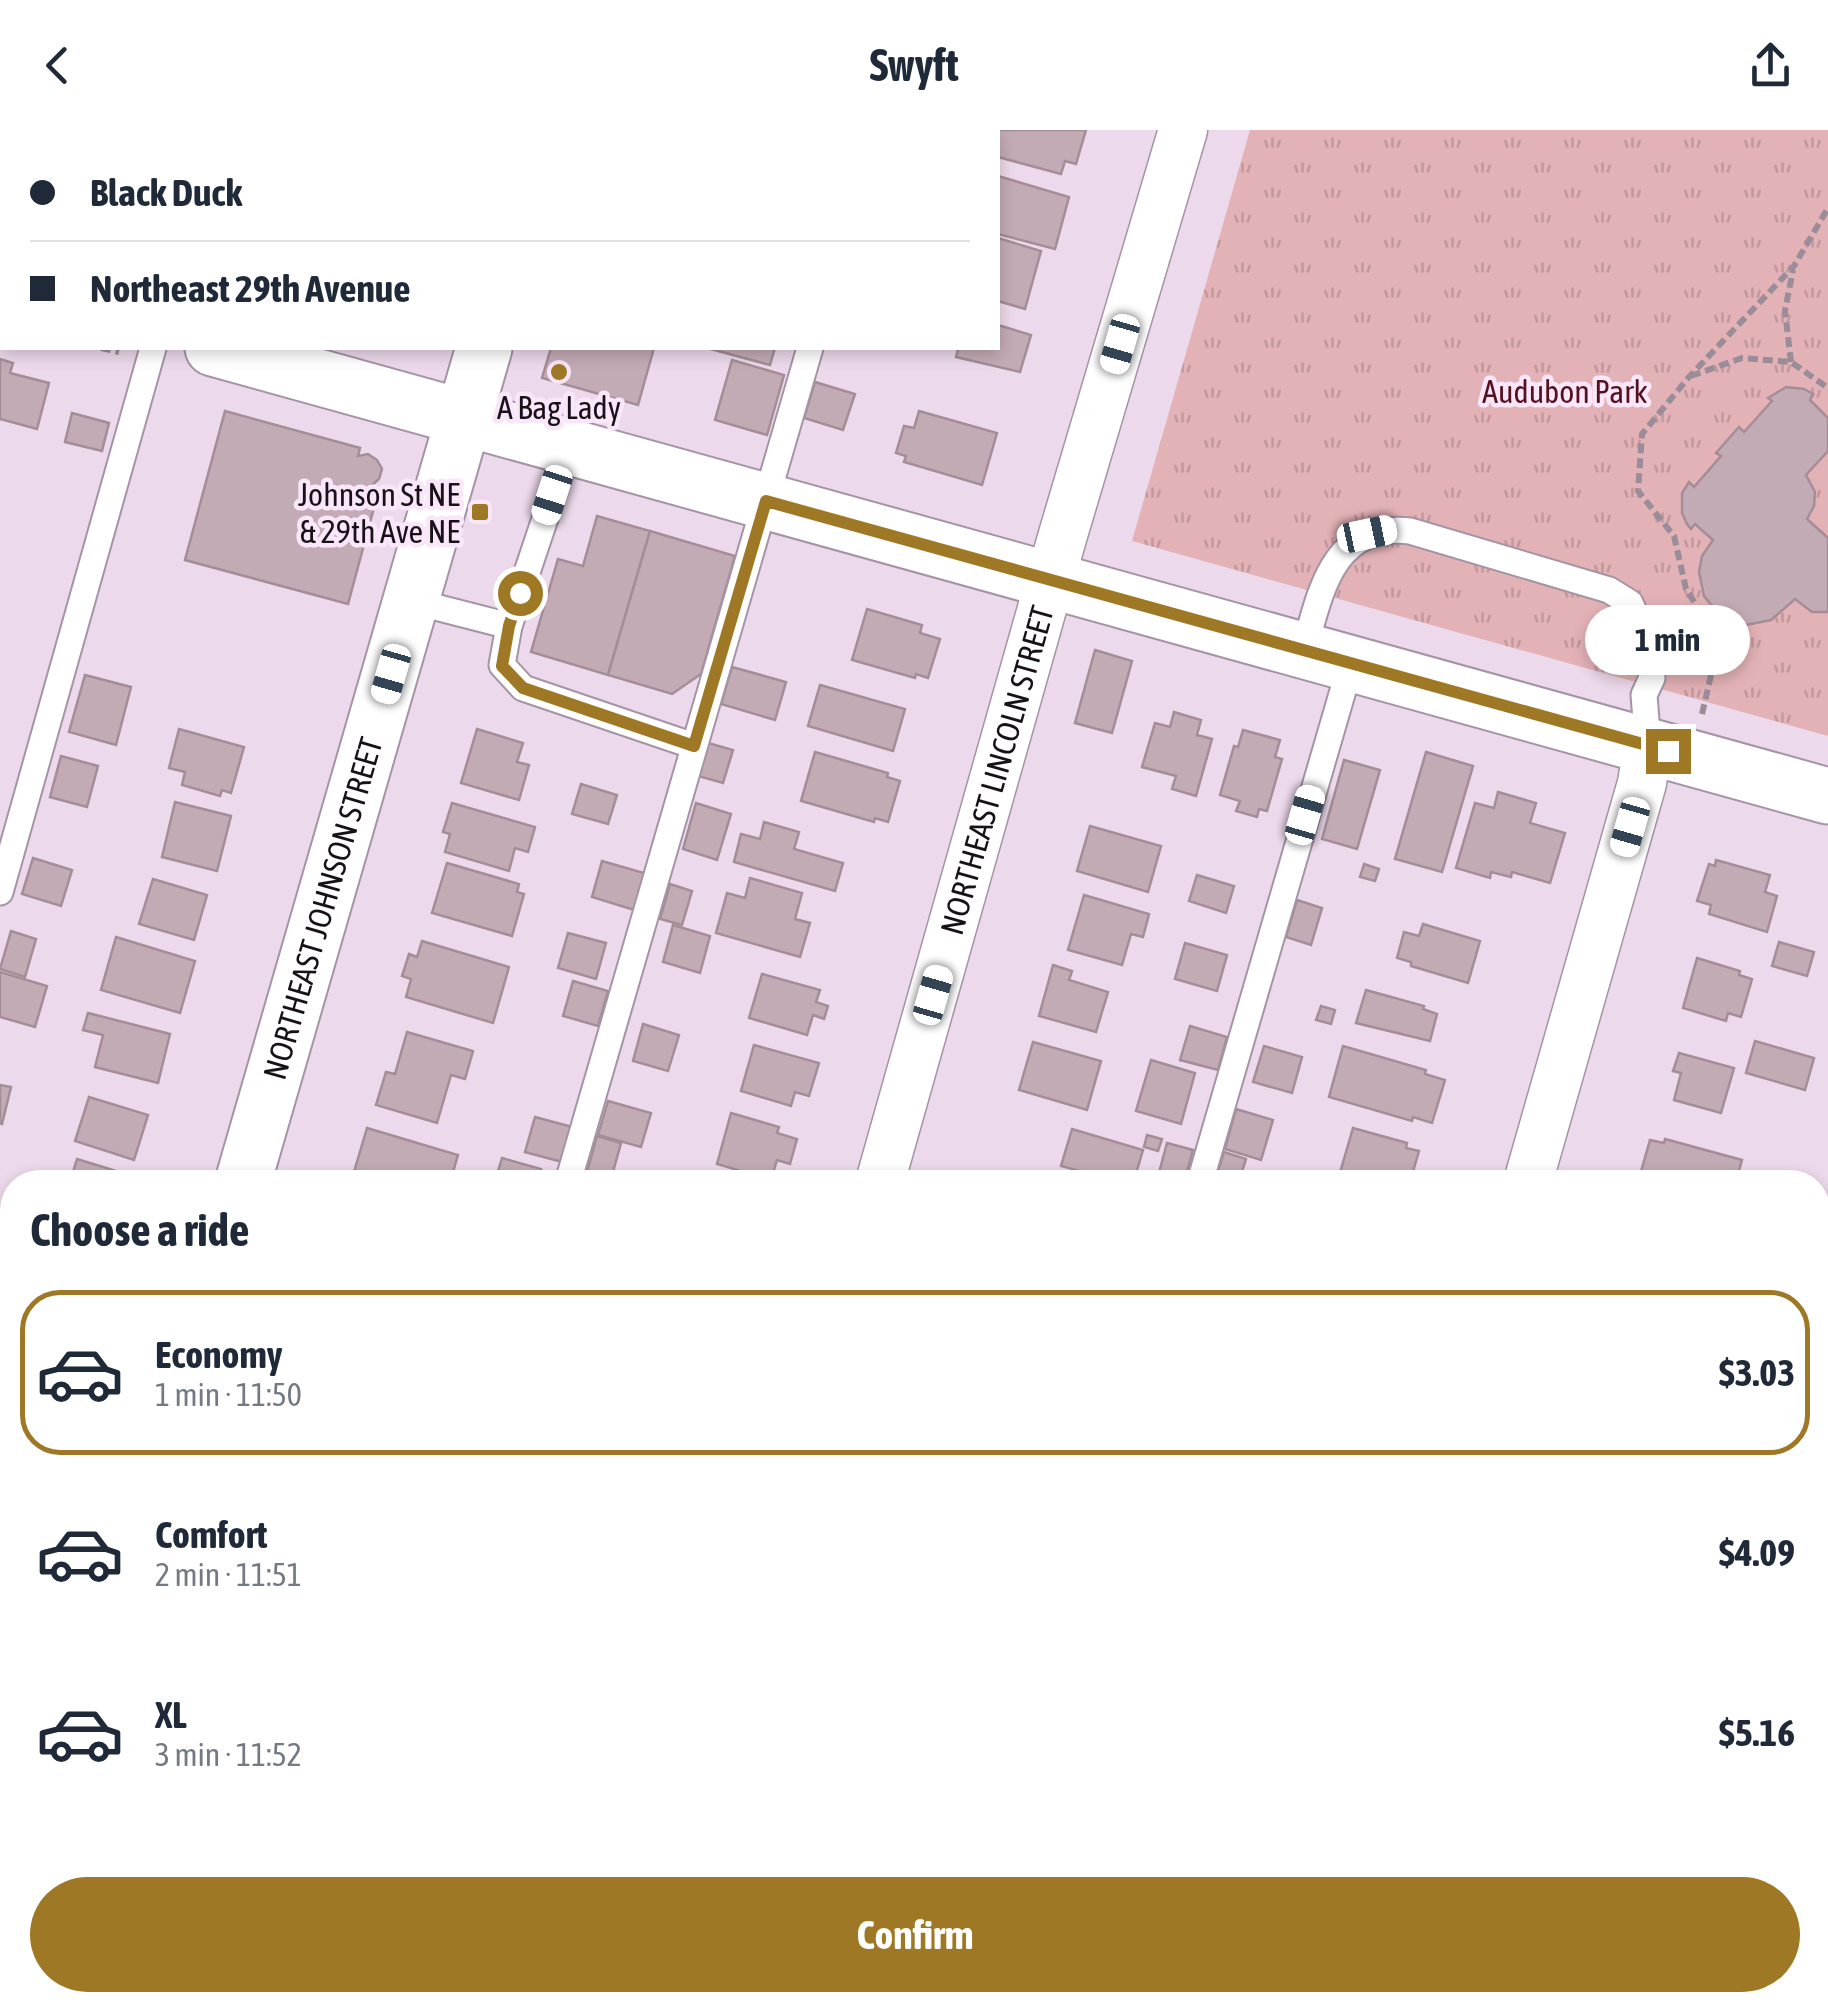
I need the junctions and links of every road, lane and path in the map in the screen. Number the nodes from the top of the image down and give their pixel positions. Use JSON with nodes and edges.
{"nodes":[{"id":1,"x":1183,"y":130,"type":"edge"},
{"id":2,"x":1828,"y":208,"type":"edge"},
{"id":3,"x":1794,"y":266,"type":"junction"},
{"id":4,"x":152,"y":350,"type":"edge"},
{"id":5,"x":220,"y":350,"type":"edge"},
{"id":6,"x":483,"y":350,"type":"edge"},
{"id":7,"x":809,"y":350,"type":"edge"},
{"id":8,"x":1791,"y":362,"type":"junction"},
{"id":9,"x":1689,"y":377,"type":"junction"},
{"id":10,"x":1828,"y":388,"type":"edge"},
{"id":11,"x":463,"y":417,"type":"junction"},
{"id":12,"x":570,"y":444,"type":"junction"},
{"id":13,"x":766,"y":501,"type":"junction"},
{"id":14,"x":1052,"y":582,"type":"junction"},
{"id":15,"x":412,"y":602,"type":"junction"},
{"id":16,"x":509,"y":626,"type":"junction"},
{"id":17,"x":1328,"y":656,"type":"junction"},
{"id":18,"x":1700,"y":722,"type":"dead end"},
{"id":19,"x":1648,"y":745,"type":"junction"},
{"id":20,"x":694,"y":746,"type":"junction"},
{"id":21,"x":1828,"y":796,"type":"edge"},
{"id":22,"x":0,"y":892,"type":"edge"},
{"id":23,"x":246,"y":1170,"type":"edge"},
{"id":24,"x":571,"y":1170,"type":"edge"},
{"id":25,"x":883,"y":1170,"type":"edge"},
{"id":26,"x":1203,"y":1170,"type":"edge"},
{"id":27,"x":1531,"y":1170,"type":"edge"}],
"edges":[{"from":1,"to":14,"type":"street","name":"NORTHEAST LINCOLN STREET"},
{"from":2,"to":3,"type":"path"},
{"from":3,"to":8,"type":"path"},
{"from":3,"to":9,"type":"path"},
{"from":4,"to":22,"type":"lane"},
{"from":5,"to":11,"type":"street"},
{"from":6,"to":11,"type":"street","name":"NORTHEAST JOHNSON STREET"},
{"from":7,"to":13,"type":"lane"},
{"from":8,"to":9,"type":"path"},
{"from":8,"to":10,"type":"path"},
{"from":9,"to":18,"type":"path"},
{"from":11,"to":12,"type":"street"},
{"from":11,"to":15,"type":"street","name":"NORTHEAST JOHNSON STREET"},
{"from":12,"to":13,"type":"street"},
{"from":12,"to":16,"type":"lane"},
{"from":13,"to":14,"type":"street"},
{"from":13,"to":20,"type":"lane"},
{"from":14,"to":17,"type":"street"},
{"from":14,"to":25,"type":"street","name":"NORTHEAST LINCOLN STREET"},
{"from":15,"to":16,"type":"lane"},
{"from":15,"to":23,"type":"street","name":"NORTHEAST JOHNSON STREET"},
{"from":16,"to":20,"type":"lane"},
{"from":17,"to":19,"type":"street"},
{"from":17,"to":19,"type":"lane"},
{"from":17,"to":26,"type":"lane"},
{"from":19,"to":21,"type":"street"},
{"from":19,"to":27,"type":"street"},
{"from":20,"to":24,"type":"lane"}]}
